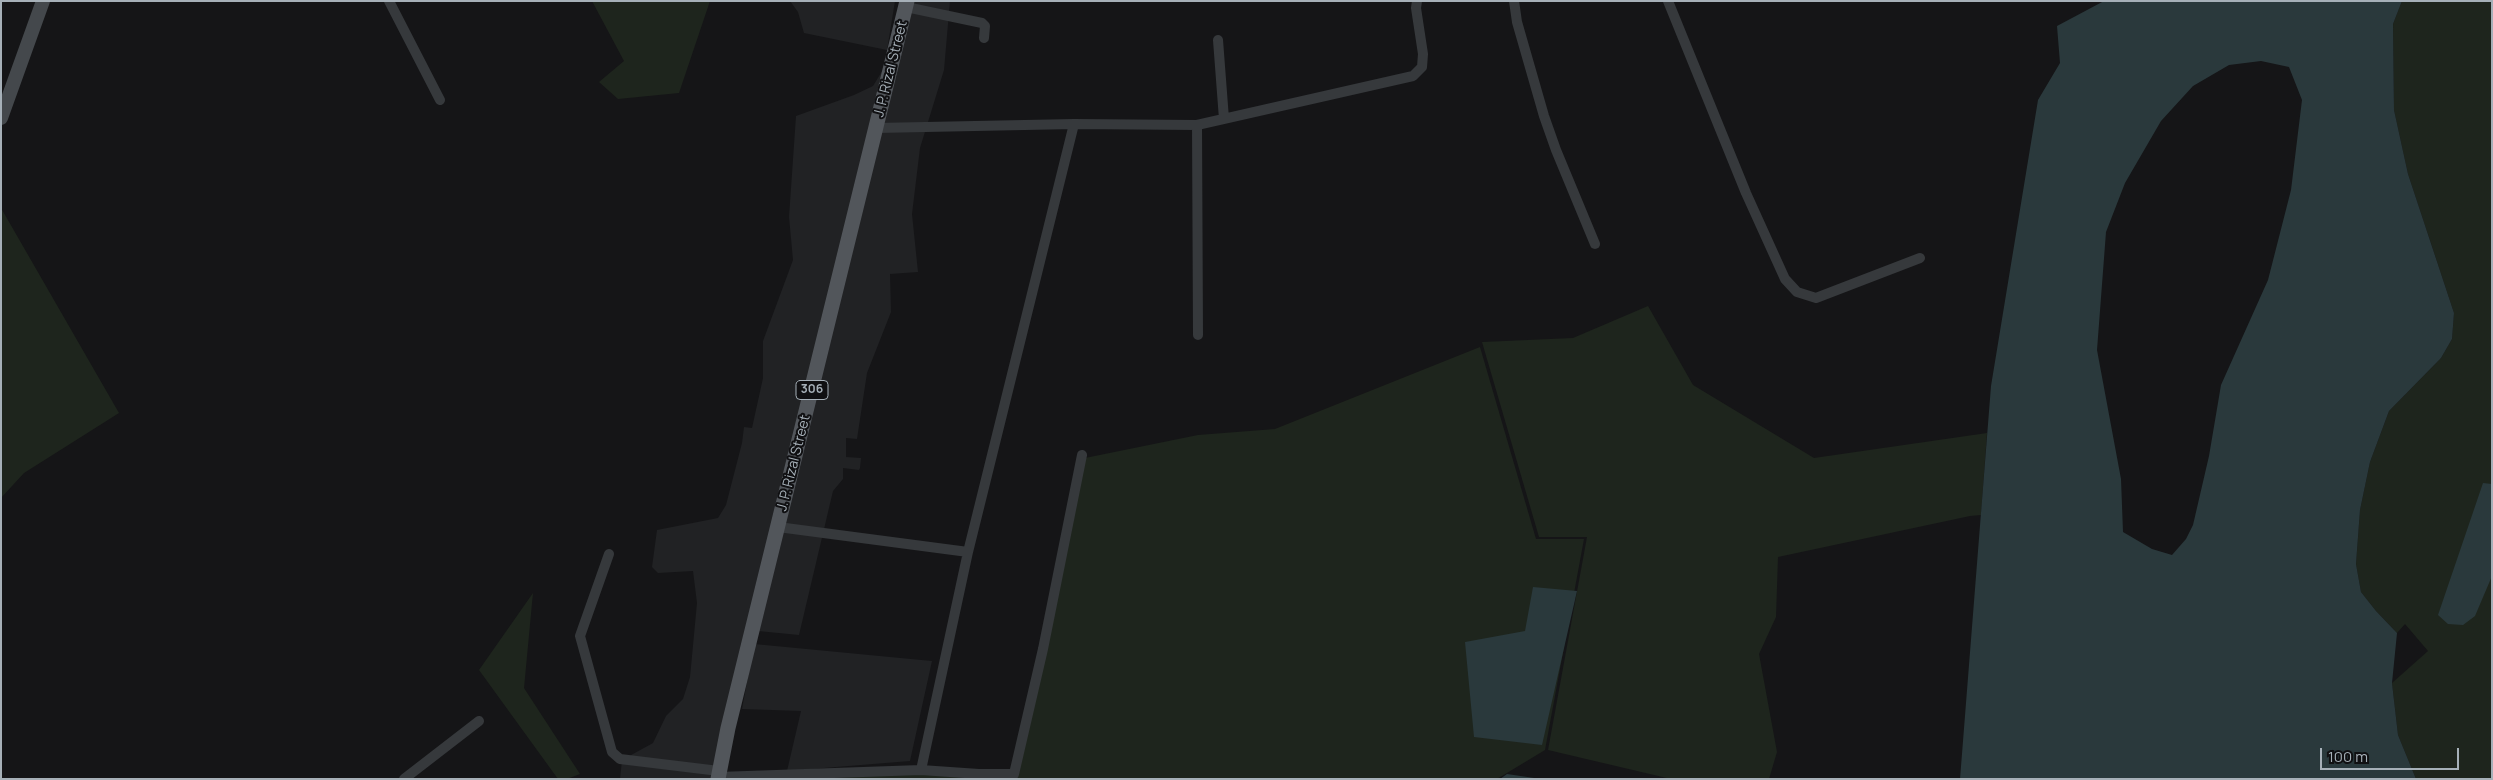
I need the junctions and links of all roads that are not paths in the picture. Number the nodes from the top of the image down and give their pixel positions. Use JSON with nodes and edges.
{"nodes":[{"id":1,"x":43,"y":1,"type":"edge"},
{"id":2,"x":389,"y":1,"type":"edge"},
{"id":3,"x":1417,"y":1,"type":"edge"},
{"id":4,"x":1514,"y":1,"type":"edge"},
{"id":5,"x":1668,"y":1,"type":"edge"},
{"id":6,"x":907,"y":4,"type":"edge"},
{"id":7,"x":984,"y":38,"type":"dead end"},
{"id":8,"x":1218,"y":40,"type":"dead end"},
{"id":9,"x":440,"y":100,"type":"dead end"},
{"id":10,"x":1,"y":118,"type":"edge"},
{"id":11,"x":1224,"y":119,"type":"junction"},
{"id":12,"x":1074,"y":124,"type":"junction"},
{"id":13,"x":1197,"y":125,"type":"junction"},
{"id":14,"x":876,"y":128,"type":"junction"},
{"id":15,"x":1595,"y":244,"type":"dead end"},
{"id":16,"x":1920,"y":258,"type":"dead end"},
{"id":17,"x":1198,"y":335,"type":"dead end"},
{"id":18,"x":1082,"y":455,"type":"dead end"},
{"id":19,"x":778,"y":527,"type":"junction"},
{"id":20,"x":968,"y":552,"type":"junction"},
{"id":21,"x":609,"y":554,"type":"dead end"},
{"id":22,"x":479,"y":721,"type":"dead end"},
{"id":23,"x":921,"y":770,"type":"junction"},
{"id":24,"x":719,"y":776,"type":"edge"},
{"id":25,"x":979,"y":777,"type":"edge"},
{"id":26,"x":404,"y":779,"type":"edge"}],
"edges":[{"from":1,"to":10,"type":"main road"},
{"from":2,"to":9,"type":"street"},
{"from":3,"to":11,"type":"street"},
{"from":4,"to":15,"type":"street"},
{"from":5,"to":16,"type":"street"},
{"from":6,"to":7,"type":"street"},
{"from":6,"to":14,"type":"main road","name":"J. P. Rizal Street","number":"306"},
{"from":8,"to":11,"type":"street"},
{"from":11,"to":13,"type":"street"},
{"from":12,"to":13,"type":"street"},
{"from":12,"to":14,"type":"street"},
{"from":12,"to":20,"type":"street"},
{"from":13,"to":17,"type":"street"},
{"from":14,"to":19,"type":"main road","name":"J. P. Rizal Street","number":"306"},
{"from":18,"to":25,"type":"street"},
{"from":19,"to":20,"type":"street"},
{"from":19,"to":24,"type":"main road","name":"J. P. Rizal Street","number":"306"},
{"from":20,"to":23,"type":"street"},
{"from":21,"to":24,"type":"street"},
{"from":22,"to":26,"type":"street"},
{"from":23,"to":24,"type":"street"},
{"from":23,"to":25,"type":"street"}]}
